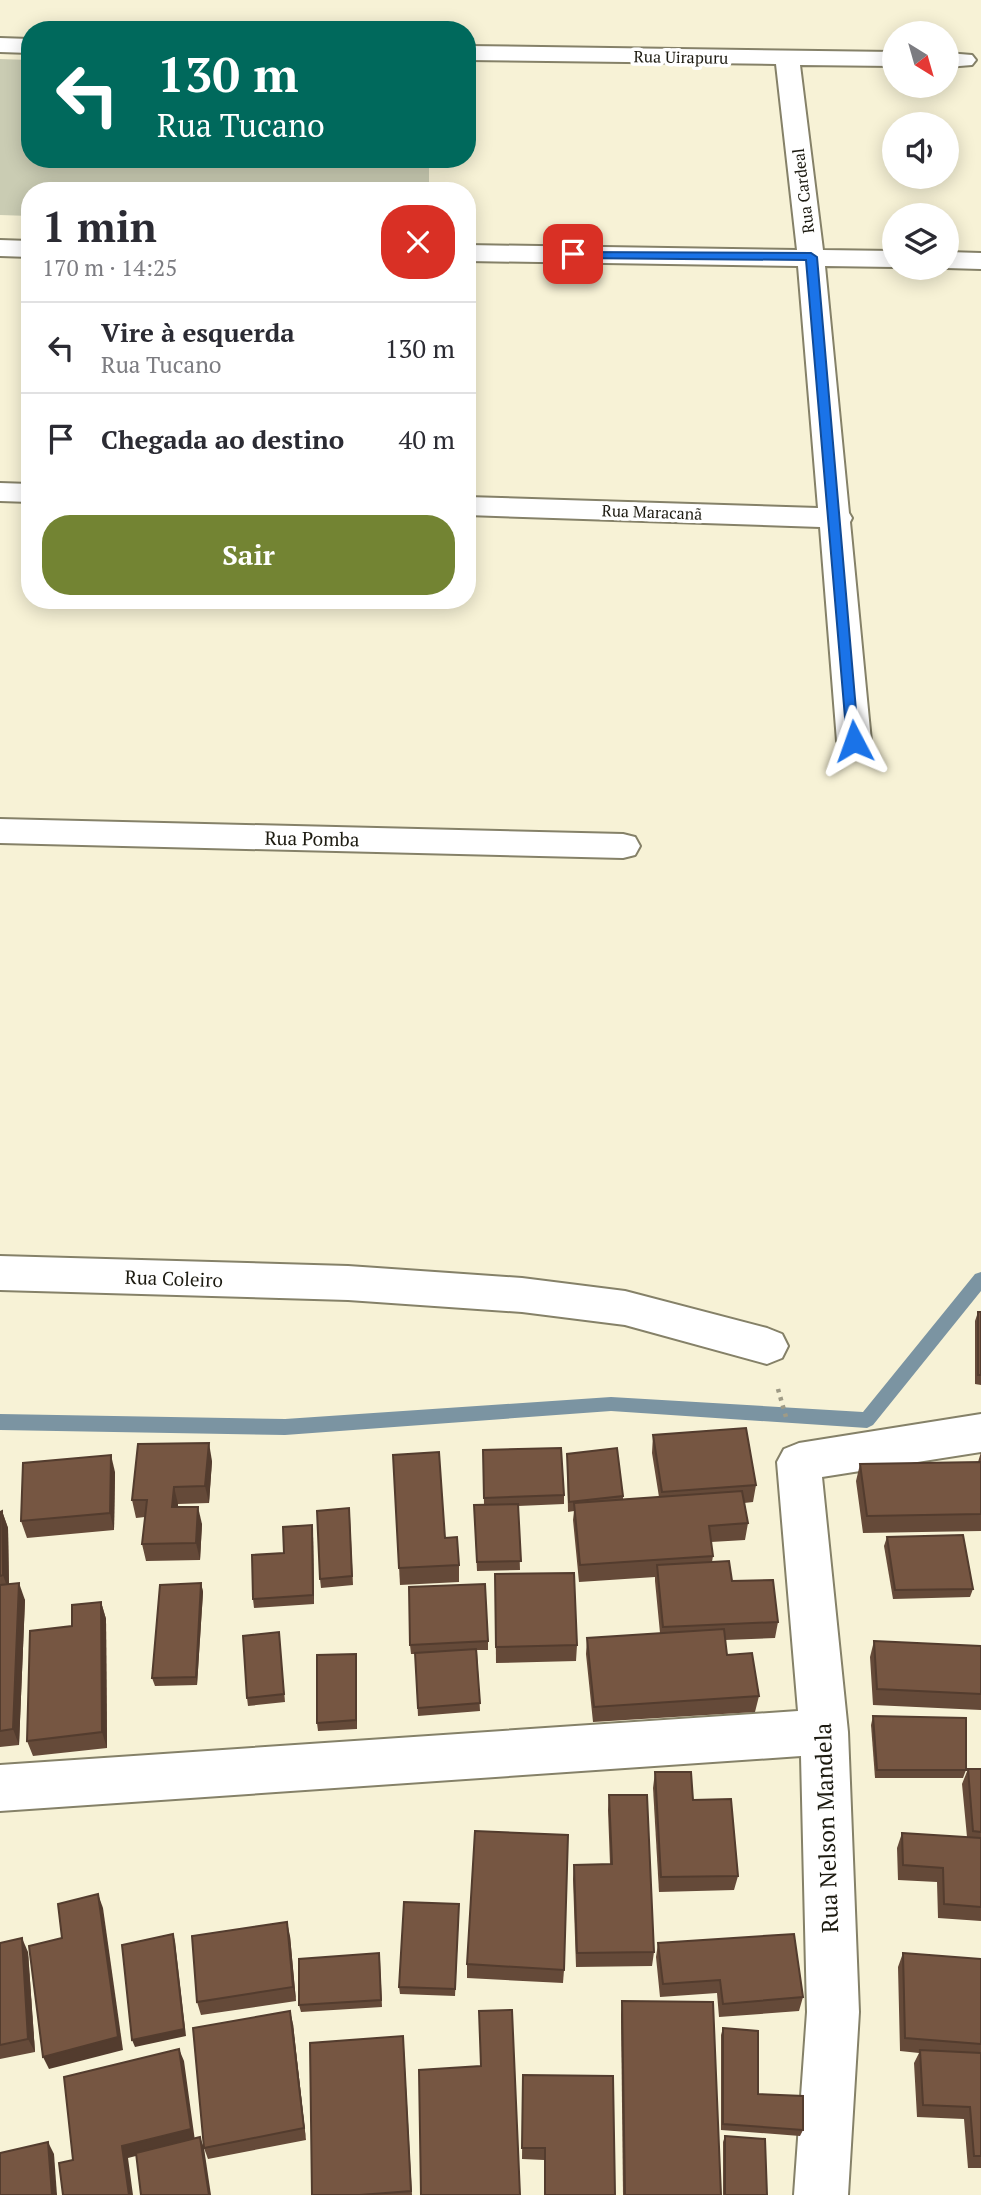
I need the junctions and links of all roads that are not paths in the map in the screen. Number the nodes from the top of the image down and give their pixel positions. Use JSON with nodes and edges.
{"nodes":[{"id":1,"x":0,"y":45,"type":"edge"},
{"id":2,"x":21,"y":46,"type":"edge"},
{"id":3,"x":476,"y":53,"type":"edge"},
{"id":4,"x":787,"y":59,"type":"junction"},
{"id":5,"x":882,"y":59,"type":"edge"},
{"id":6,"x":0,"y":248,"type":"edge"},
{"id":7,"x":21,"y":249,"type":"edge"},
{"id":8,"x":476,"y":253,"type":"edge"},
{"id":9,"x":811,"y":257,"type":"junction"},
{"id":10,"x":882,"y":259,"type":"edge"},
{"id":11,"x":959,"y":260,"type":"edge"},
{"id":12,"x":981,"y":261,"type":"edge"},
{"id":13,"x":0,"y":492,"type":"edge"},
{"id":14,"x":21,"y":493,"type":"edge"},
{"id":15,"x":476,"y":506,"type":"edge"},
{"id":16,"x":836,"y":518,"type":"junction"},
{"id":17,"x":854,"y":741,"type":"dead end"},
{"id":18,"x":0,"y":831,"type":"edge"},
{"id":19,"x":623,"y":846,"type":"dead end"},
{"id":20,"x":0,"y":1273,"type":"edge"},
{"id":21,"x":767,"y":1346,"type":"road end"},
{"id":22,"x":981,"y":1433,"type":"edge"},
{"id":23,"x":824,"y":1732,"type":"junction"},
{"id":24,"x":0,"y":1788,"type":"edge"},
{"id":25,"x":821,"y":2195,"type":"edge"}],
"edges":[{"from":1,"to":2,"type":"street"},
{"from":3,"to":4,"type":"street","name":"Rua Uirapuru"},
{"from":4,"to":5,"type":"street","name":"Rua Uirapuru"},
{"from":4,"to":9,"type":"street","name":"Rua Cardeal"},
{"from":6,"to":7,"type":"street"},
{"from":8,"to":9,"type":"street"},
{"from":9,"to":10,"type":"street"},
{"from":9,"to":16,"type":"street","name":"Rua Cardeal"},
{"from":11,"to":12,"type":"street"},
{"from":13,"to":14,"type":"street"},
{"from":15,"to":16,"type":"street","name":"Rua Maracanã"},
{"from":16,"to":17,"type":"street","name":"Rua Cardeal"},
{"from":18,"to":19,"type":"street","name":"Rua Pomba"},
{"from":20,"to":21,"type":"street","name":"Rua Coleiro"},
{"from":22,"to":23,"type":"street","name":"Rua Nelson Mandela"},
{"from":23,"to":24,"type":"street"},
{"from":23,"to":25,"type":"street","name":"Rua Nelson Mandela"}]}
